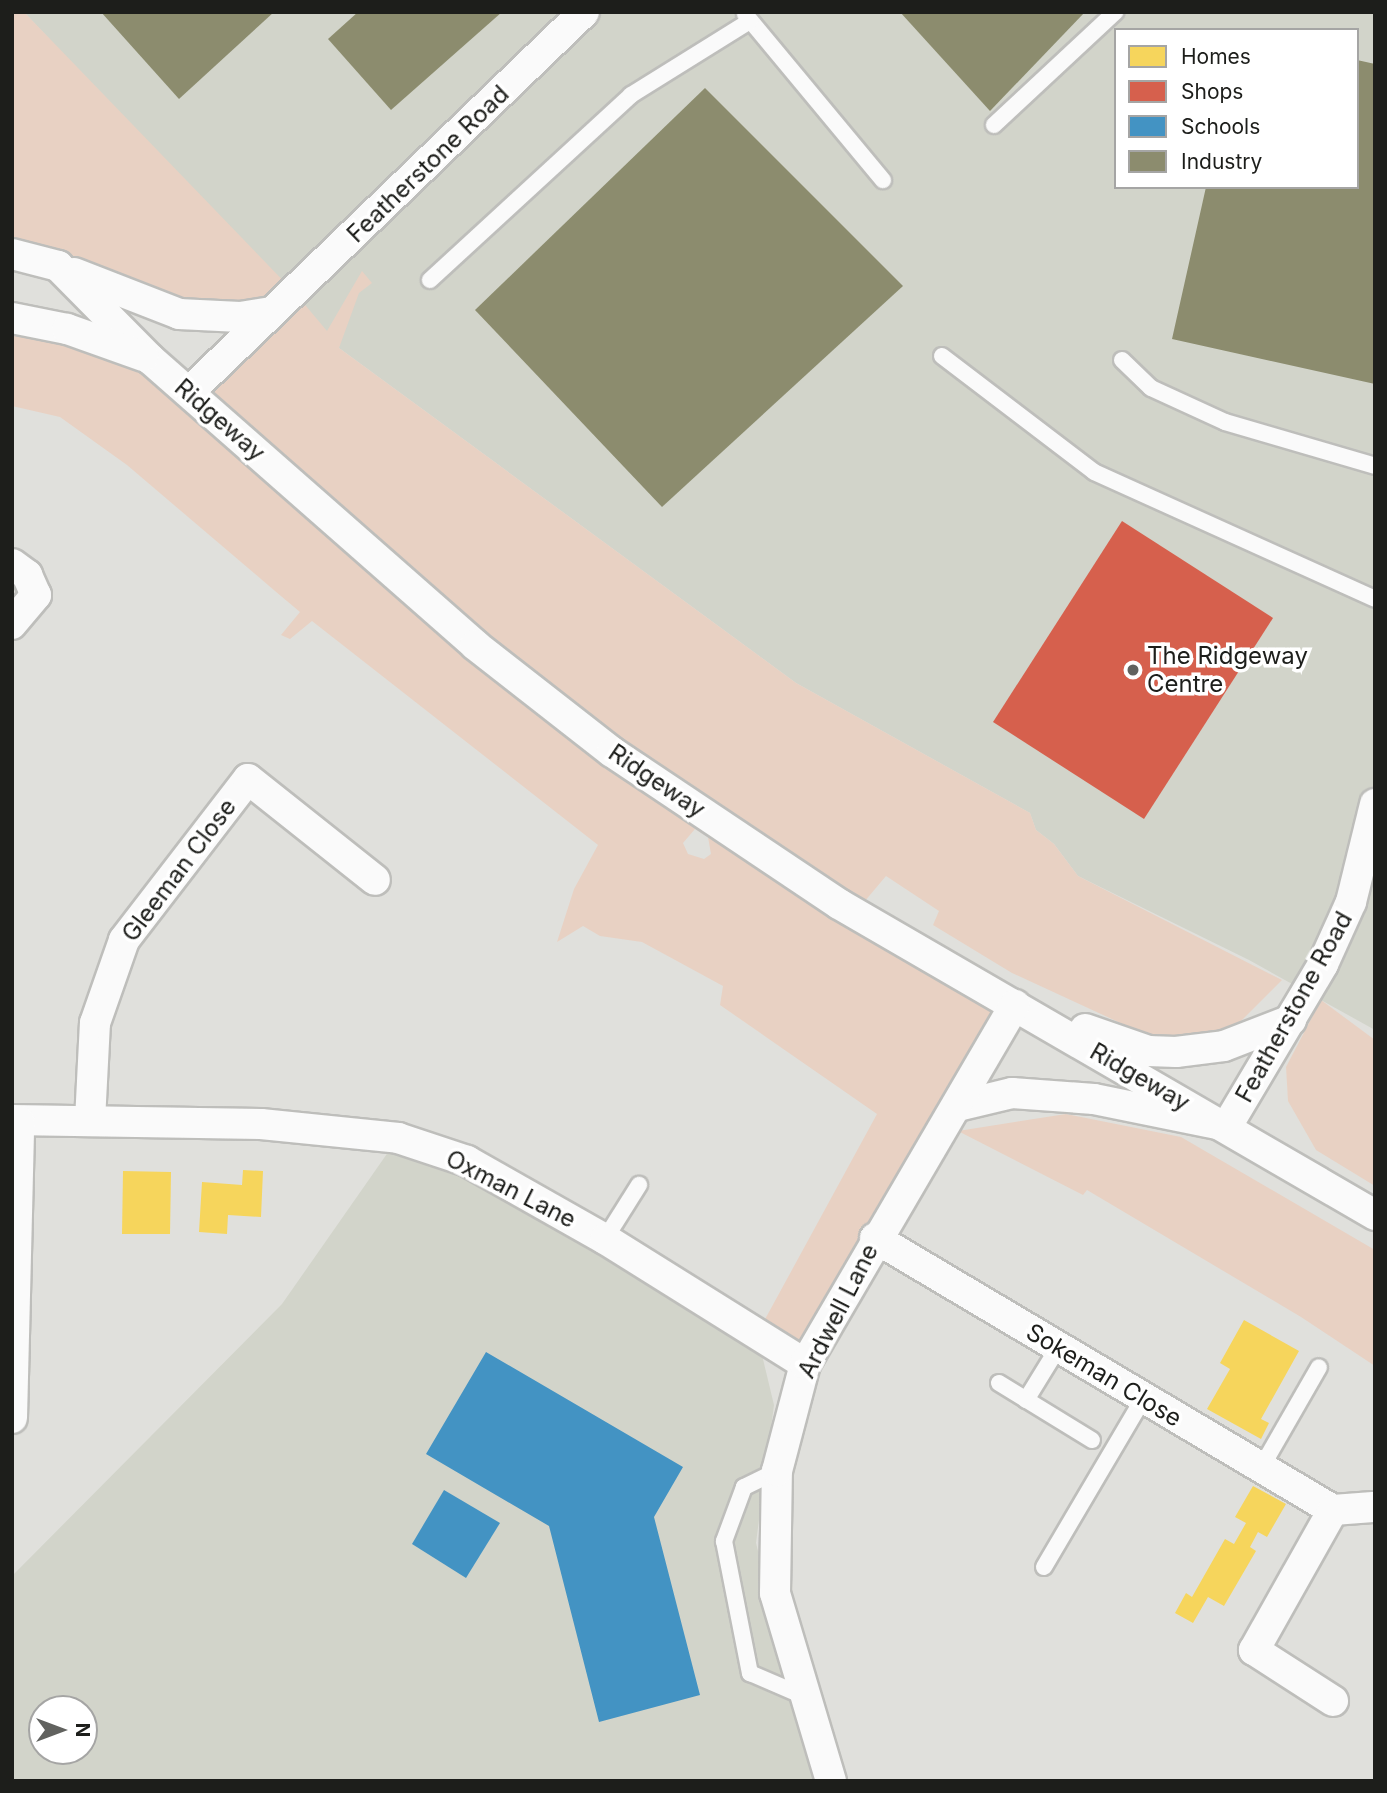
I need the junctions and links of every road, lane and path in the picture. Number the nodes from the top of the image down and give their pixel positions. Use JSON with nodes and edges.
{"nodes":[{"id":1,"x":584,"y":12,"type":"edge"},
{"id":2,"x":1115,"y":12,"type":"edge"},
{"id":3,"x":747,"y":17,"type":"edge"},
{"id":4,"x":994,"y":125,"type":"dead end"},
{"id":5,"x":883,"y":180,"type":"dead end"},
{"id":6,"x":12,"y":254,"type":"edge"},
{"id":7,"x":58,"y":265,"type":"junction"},
{"id":8,"x":430,"y":280,"type":"dead end"},
{"id":9,"x":271,"y":312,"type":"junction"},
{"id":10,"x":12,"y":318,"type":"edge"},
{"id":11,"x":942,"y":356,"type":"dead end"},
{"id":12,"x":150,"y":359,"type":"junction"},
{"id":13,"x":1122,"y":360,"type":"dead end"},
{"id":14,"x":189,"y":392,"type":"junction"},
{"id":15,"x":1375,"y":466,"type":"edge"},
{"id":16,"x":12,"y":564,"type":"edge"},
{"id":17,"x":1375,"y":599,"type":"edge"},
{"id":18,"x":12,"y":624,"type":"edge"},
{"id":19,"x":1375,"y":804,"type":"edge"},
{"id":20,"x":375,"y":880,"type":"dead end"},
{"id":21,"x":1015,"y":1005,"type":"junction"},
{"id":22,"x":1291,"y":1020,"type":"junction"},
{"id":23,"x":957,"y":1106,"type":"junction"},
{"id":24,"x":16,"y":1121,"type":"edge"},
{"id":25,"x":90,"y":1121,"type":"junction"},
{"id":26,"x":1227,"y":1126,"type":"junction"},
{"id":27,"x":639,"y":1185,"type":"dead end"},
{"id":28,"x":1375,"y":1215,"type":"edge"},
{"id":29,"x":876,"y":1238,"type":"junction"},
{"id":30,"x":605,"y":1239,"type":"junction"},
{"id":31,"x":1058,"y":1348,"type":"junction"},
{"id":32,"x":806,"y":1364,"type":"junction"},
{"id":33,"x":1319,"y":1367,"type":"dead end"},
{"id":34,"x":999,"y":1383,"type":"dead end"},
{"id":35,"x":1026,"y":1399,"type":"junction"},
{"id":36,"x":1143,"y":1399,"type":"junction"},
{"id":37,"x":12,"y":1418,"type":"edge"},
{"id":38,"x":1092,"y":1440,"type":"dead end"},
{"id":39,"x":1261,"y":1468,"type":"junction"},
{"id":40,"x":777,"y":1471,"type":"junction"},
{"id":41,"x":1373,"y":1507,"type":"edge"},
{"id":42,"x":1333,"y":1510,"type":"junction"},
{"id":43,"x":1044,"y":1567,"type":"dead end"},
{"id":44,"x":806,"y":1697,"type":"junction"},
{"id":45,"x":1333,"y":1701,"type":"dead end"},
{"id":46,"x":831,"y":1781,"type":"edge"}],
"edges":[{"from":1,"to":9,"type":"street","name":"Featherstone Road"},
{"from":2,"to":4,"type":"lane"},
{"from":3,"to":5,"type":"lane"},
{"from":3,"to":8,"type":"lane"},
{"from":6,"to":7,"type":"street"},
{"from":7,"to":9,"type":"street"},
{"from":7,"to":12,"type":"street","name":"Ridgeway"},
{"from":9,"to":14,"type":"street","name":"Featherstone Road"},
{"from":10,"to":12,"type":"street"},
{"from":11,"to":17,"type":"lane"},
{"from":12,"to":14,"type":"street","name":"Ridgeway"},
{"from":13,"to":15,"type":"lane"},
{"from":14,"to":21,"type":"street","name":"Ridgeway"},
{"from":16,"to":18,"type":"street"},
{"from":19,"to":22,"type":"street","name":"Featherstone Road"},
{"from":20,"to":25,"type":"street","name":"Gleeman Close"},
{"from":21,"to":22,"type":"street"},
{"from":21,"to":23,"type":"street","name":"Ardwell Lane"},
{"from":21,"to":26,"type":"street","name":"Ridgeway"},
{"from":22,"to":26,"type":"street","name":"Featherstone Road"},
{"from":23,"to":26,"type":"street"},
{"from":23,"to":29,"type":"street","name":"Ardwell Lane"},
{"from":24,"to":25,"type":"street","name":"Oxman Lane"},
{"from":24,"to":37,"type":"street"},
{"from":25,"to":30,"type":"street","name":"Oxman Lane"},
{"from":26,"to":28,"type":"street","name":"Ridgeway"},
{"from":27,"to":30,"type":"lane"},
{"from":29,"to":31,"type":"street","name":"Sokeman Close"},
{"from":29,"to":32,"type":"street","name":"Ardwell Lane"},
{"from":30,"to":32,"type":"street","name":"Oxman Lane"},
{"from":31,"to":35,"type":"lane"},
{"from":31,"to":36,"type":"street","name":"Sokeman Close"},
{"from":32,"to":40,"type":"street","name":"Ardwell Lane"},
{"from":33,"to":39,"type":"lane"},
{"from":34,"to":35,"type":"lane"},
{"from":35,"to":38,"type":"lane"},
{"from":36,"to":39,"type":"street","name":"Sokeman Close"},
{"from":36,"to":43,"type":"lane"},
{"from":39,"to":42,"type":"street","name":"Sokeman Close"},
{"from":40,"to":44,"type":"street","name":"Ardwell Lane"},
{"from":40,"to":44,"type":"lane"},
{"from":41,"to":42,"type":"street"},
{"from":42,"to":45,"type":"street"},
{"from":44,"to":46,"type":"street","name":"Ardwell Lane"}]}
